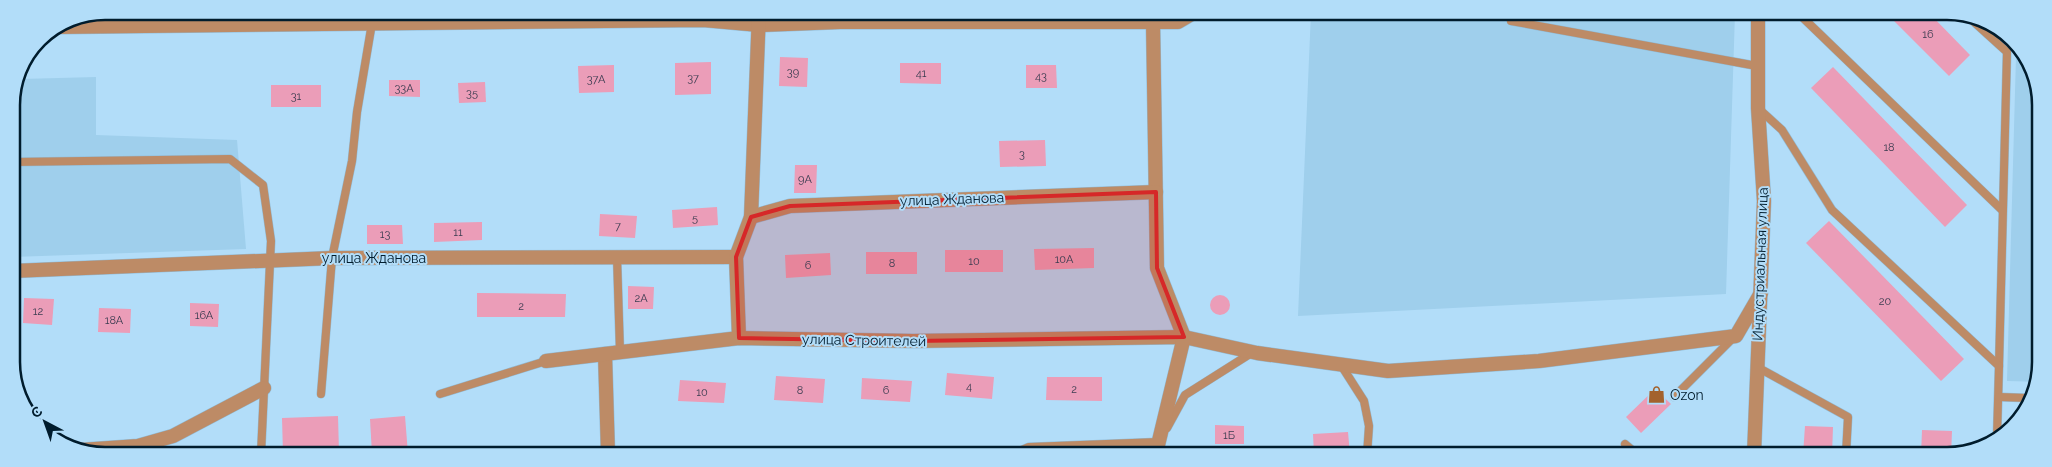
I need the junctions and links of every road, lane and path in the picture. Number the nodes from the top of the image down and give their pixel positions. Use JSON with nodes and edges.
{"nodes":[{"id":1,"x":276,"y":20,"type":"edge"},
{"id":2,"x":370,"y":20,"type":"edge"},
{"id":3,"x":759,"y":20,"type":"edge"},
{"id":4,"x":800,"y":20,"type":"edge"},
{"id":5,"x":1181,"y":20,"type":"edge"},
{"id":6,"x":1511,"y":20,"type":"edge"},
{"id":7,"x":1758,"y":20,"type":"edge"},
{"id":8,"x":1805,"y":20,"type":"edge"},
{"id":9,"x":1153,"y":22,"type":"junction"},
{"id":10,"x":74,"y":26,"type":"edge"},
{"id":11,"x":1980,"y":27,"type":"edge"},
{"id":12,"x":1757,"y":66,"type":"junction"},
{"id":13,"x":1758,"y":108,"type":"junction"},
{"id":14,"x":20,"y":162,"type":"edge"},
{"id":15,"x":1156,"y":192,"type":"junction"},
{"id":16,"x":2002,"y":210,"type":"junction"},
{"id":17,"x":751,"y":218,"type":"junction"},
{"id":18,"x":617,"y":257,"type":"junction"},
{"id":19,"x":736,"y":257,"type":"junction"},
{"id":20,"x":332,"y":258,"type":"junction"},
{"id":21,"x":270,"y":260,"type":"junction"},
{"id":22,"x":20,"y":272,"type":"edge"},
{"id":23,"x":1760,"y":293,"type":"junction"},
{"id":24,"x":1736,"y":336,"type":"junction"},
{"id":25,"x":1184,"y":337,"type":"junction"},
{"id":26,"x":740,"y":338,"type":"junction"},
{"id":27,"x":620,"y":352,"type":"junction"},
{"id":28,"x":1253,"y":352,"type":"junction"},
{"id":29,"x":604,"y":354,"type":"junction"},
{"id":30,"x":546,"y":361,"type":"joint"},
{"id":31,"x":1341,"y":365,"type":"junction"},
{"id":32,"x":1999,"y":366,"type":"junction"},
{"id":33,"x":1757,"y":367,"type":"junction"},
{"id":34,"x":264,"y":388,"type":"junction"},
{"id":35,"x":321,"y":394,"type":"dead end"},
{"id":36,"x":440,"y":394,"type":"dead end"},
{"id":37,"x":1674,"y":396,"type":"dead end"},
{"id":38,"x":1999,"y":397,"type":"junction"},
{"id":39,"x":2023,"y":398,"type":"edge"},
{"id":40,"x":1997,"y":430,"type":"edge"},
{"id":41,"x":1625,"y":444,"type":"dead end"},
{"id":42,"x":124,"y":447,"type":"edge"},
{"id":43,"x":261,"y":447,"type":"edge"},
{"id":44,"x":608,"y":447,"type":"edge"},
{"id":45,"x":1160,"y":447,"type":"edge"},
{"id":46,"x":1160,"y":447,"type":"edge"},
{"id":47,"x":1367,"y":447,"type":"edge"},
{"id":48,"x":1629,"y":447,"type":"edge"},
{"id":49,"x":1754,"y":447,"type":"edge"},
{"id":50,"x":1846,"y":447,"type":"edge"}],
"edges":[{"from":1,"to":10,"type":"street"},
{"from":2,"to":20,"type":"lane"},
{"from":3,"to":17,"type":"street"},
{"from":4,"to":9,"type":"street"},
{"from":5,"to":9,"type":"street"},
{"from":6,"to":12,"type":"lane"},
{"from":7,"to":12,"type":"street","name":"Индустриальная улица"},
{"from":8,"to":16,"type":"lane"},
{"from":9,"to":15,"type":"street"},
{"from":11,"to":16,"type":"lane"},
{"from":12,"to":13,"type":"street","name":"Индустриальная улица"},
{"from":13,"to":23,"type":"street","name":"Индустриальная улица"},
{"from":13,"to":32,"type":"lane"},
{"from":14,"to":21,"type":"lane"},
{"from":15,"to":17,"type":"street","name":"улица Жданова"},
{"from":15,"to":25,"type":"street"},
{"from":16,"to":32,"type":"lane"},
{"from":17,"to":19,"type":"street"},
{"from":18,"to":19,"type":"street","name":"улица Жданова"},
{"from":18,"to":20,"type":"street","name":"улица Жданова"},
{"from":18,"to":27,"type":"lane"},
{"from":19,"to":26,"type":"street"},
{"from":20,"to":21,"type":"street","name":"улица Жданова"},
{"from":20,"to":35,"type":"lane"},
{"from":21,"to":22,"type":"street","name":"улица Жданова"},
{"from":21,"to":34,"type":"lane"},
{"from":23,"to":24,"type":"street"},
{"from":23,"to":33,"type":"street","name":"Индустриальная улица"},
{"from":24,"to":31,"type":"street","name":"улица Строителей"},
{"from":24,"to":37,"type":"lane"},
{"from":25,"to":26,"type":"street","name":"улица Строителей"},
{"from":25,"to":28,"type":"street","name":"улица Строителей"},
{"from":25,"to":45,"type":"street"},
{"from":26,"to":27,"type":"street","name":"улица Строителей"},
{"from":27,"to":29,"type":"street","name":"улица Строителей"},
{"from":28,"to":31,"type":"street","name":"улица Строителей"},
{"from":28,"to":46,"type":"lane"},
{"from":29,"to":30,"type":"street","name":"улица Строителей"},
{"from":29,"to":44,"type":"street"},
{"from":30,"to":36,"type":"lane"},
{"from":31,"to":47,"type":"lane"},
{"from":32,"to":38,"type":"lane"},
{"from":33,"to":49,"type":"street","name":"Индустриальная улица"},
{"from":33,"to":50,"type":"lane"},
{"from":34,"to":42,"type":"street"},
{"from":34,"to":43,"type":"lane"},
{"from":38,"to":39,"type":"lane"},
{"from":38,"to":40,"type":"lane"},
{"from":41,"to":48,"type":"lane"}]}
